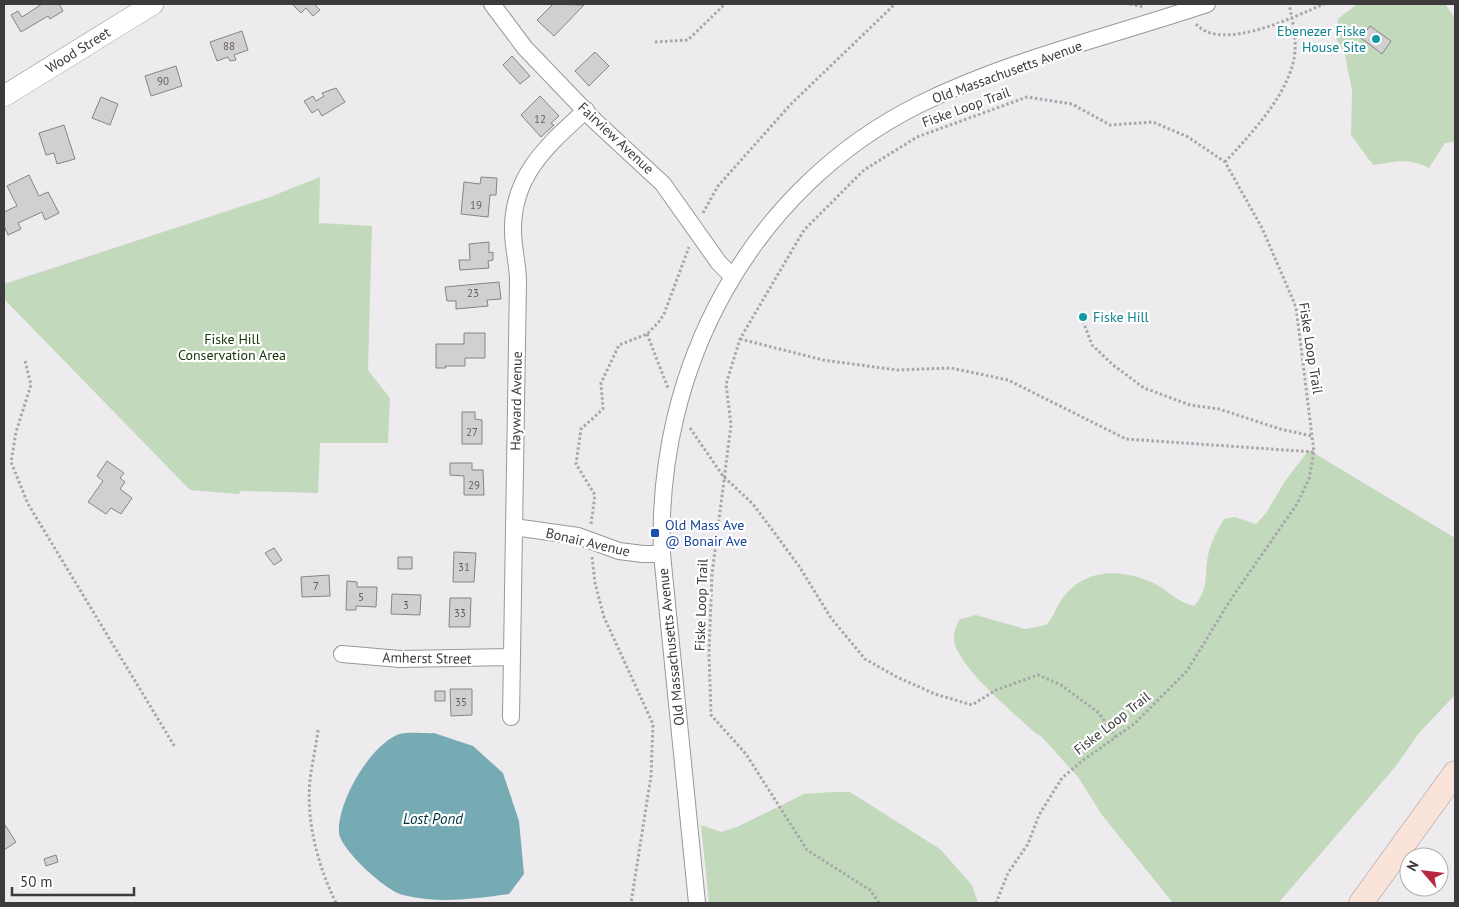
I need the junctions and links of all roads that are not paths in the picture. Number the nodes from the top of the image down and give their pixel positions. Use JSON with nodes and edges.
{"nodes":[{"id":1,"x":153,"y":4,"type":"edge"},
{"id":2,"x":492,"y":4,"type":"edge"},
{"id":3,"x":1207,"y":4,"type":"edge"},
{"id":4,"x":4,"y":96,"type":"edge"},
{"id":5,"x":586,"y":110,"type":"junction"},
{"id":6,"x":733,"y":277,"type":"junction"},
{"id":7,"x":514,"y":527,"type":"junction"},
{"id":8,"x":662,"y":554,"type":"junction"},
{"id":9,"x":342,"y":654,"type":"dead end"},
{"id":10,"x":512,"y":657,"type":"junction"},
{"id":11,"x":511,"y":717,"type":"dead end"},
{"id":12,"x":1455,"y":773,"type":"edge"},
{"id":13,"x":697,"y":903,"type":"edge"},
{"id":14,"x":1361,"y":903,"type":"edge"}],
"edges":[{"from":1,"to":4,"type":"street","name":"Wood Street"},
{"from":2,"to":5,"type":"street","name":"Fairview Avenue"},
{"from":3,"to":6,"type":"street","name":"Old Massachusetts Avenue"},
{"from":5,"to":6,"type":"street","name":"Fairview Avenue"},
{"from":5,"to":7,"type":"street","name":"Hayward Avenue"},
{"from":6,"to":8,"type":"street","name":"Old Massachusetts Avenue"},
{"from":7,"to":8,"type":"street","name":"Bonair Avenue"},
{"from":7,"to":10,"type":"street","name":"Hayward Avenue"},
{"from":8,"to":13,"type":"street","name":"Old Massachusetts Avenue"},
{"from":9,"to":10,"type":"street","name":"Amherst Street"},
{"from":10,"to":11,"type":"street","name":"Hayward Avenue"},
{"from":12,"to":14,"type":"main road"}]}
